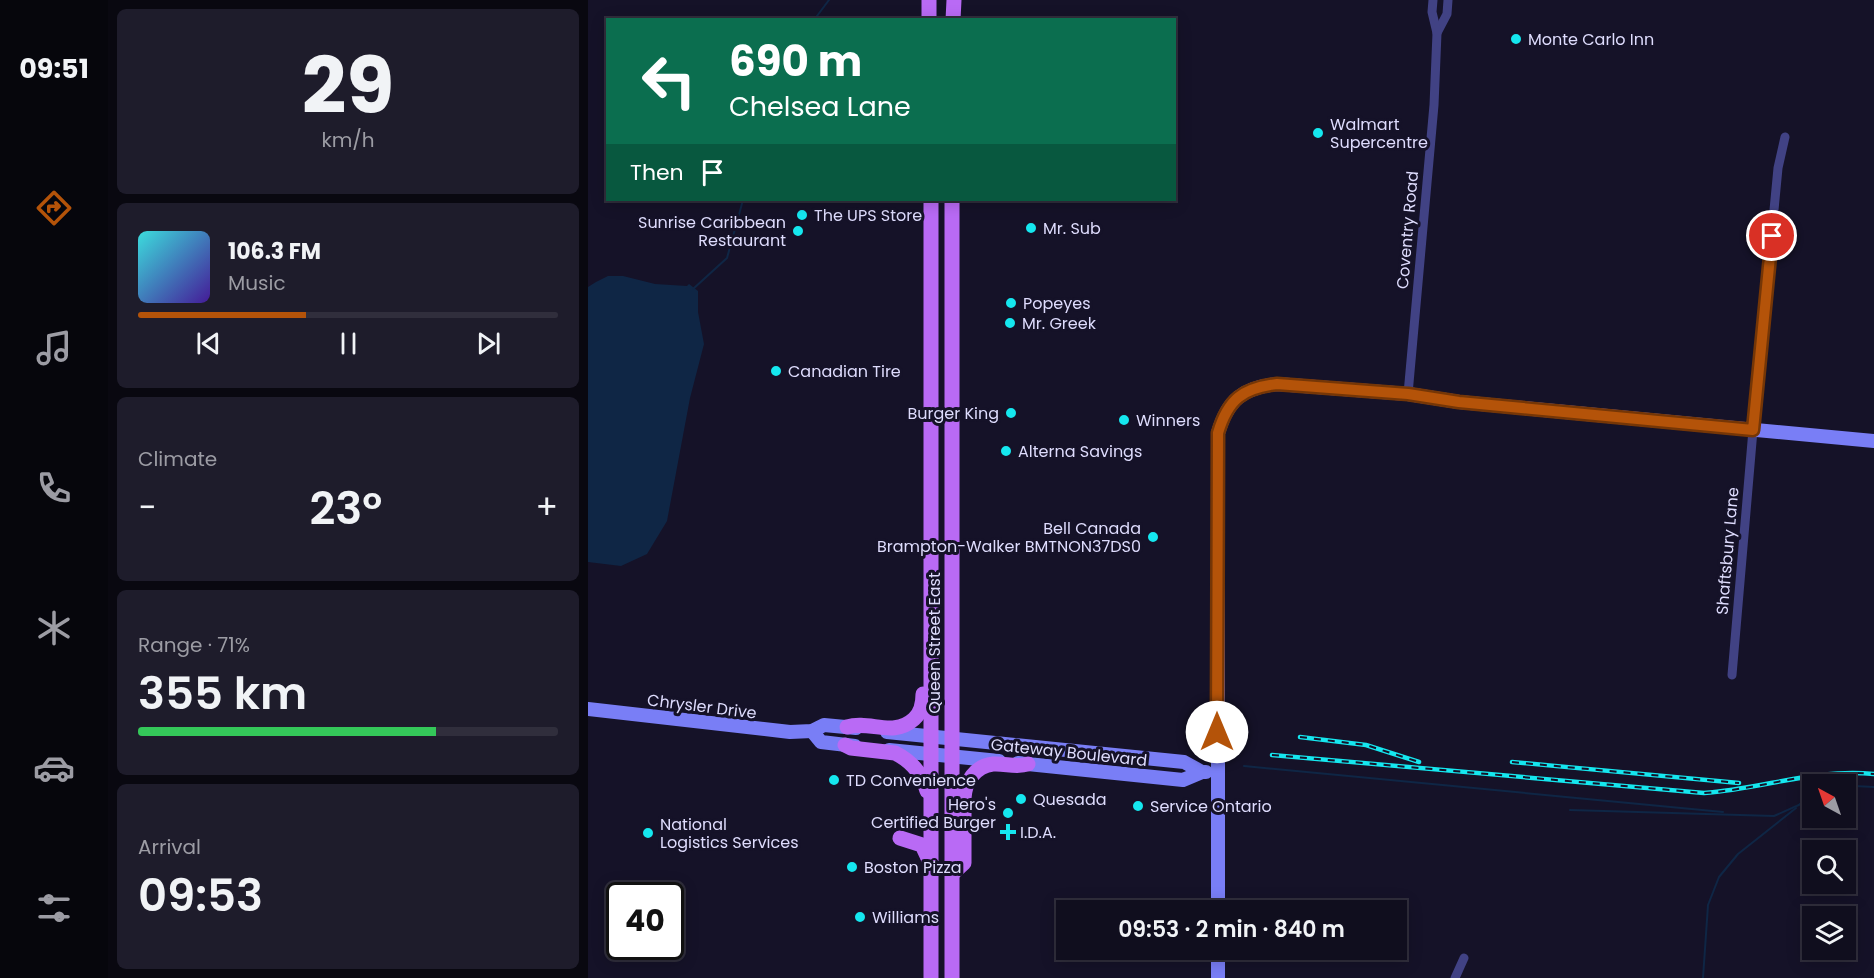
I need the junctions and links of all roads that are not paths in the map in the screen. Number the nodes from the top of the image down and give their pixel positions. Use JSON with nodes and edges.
{"nodes":[{"id":1,"x":929,"y":0,"type":"edge"},
{"id":2,"x":954,"y":0,"type":"edge"},
{"id":3,"x":1433,"y":0,"type":"edge"},
{"id":4,"x":1448,"y":0,"type":"edge"},
{"id":5,"x":929,"y":18,"type":"edge"},
{"id":6,"x":953,"y":18,"type":"edge"},
{"id":7,"x":1437,"y":33,"type":"junction"},
{"id":8,"x":1785,"y":137,"type":"dead end"},
{"id":9,"x":931,"y":201,"type":"edge"},
{"id":10,"x":952,"y":201,"type":"edge"},
{"id":11,"x":1408,"y":394,"type":"junction"},
{"id":12,"x":1753,"y":430,"type":"junction"},
{"id":13,"x":1874,"y":441,"type":"edge"},
{"id":14,"x":930,"y":652,"type":"junction"},
{"id":15,"x":1732,"y":675,"type":"dead end"},
{"id":16,"x":588,"y":709,"type":"edge"},
{"id":17,"x":847,"y":728,"type":"junction"},
{"id":18,"x":813,"y":731,"type":"junction"},
{"id":19,"x":930,"y":736,"type":"junction"},
{"id":20,"x":952,"y":738,"type":"junction"},
{"id":21,"x":845,"y":745,"type":"junction"},
{"id":22,"x":930,"y":754,"type":"junction"},
{"id":23,"x":952,"y":757,"type":"junction"},
{"id":24,"x":1028,"y":764,"type":"junction"},
{"id":25,"x":1202,"y":772,"type":"junction"},
{"id":26,"x":1217,"y":772,"type":"junction"},
{"id":27,"x":931,"y":825,"type":"junction"},
{"id":28,"x":931,"y":864,"type":"junction"},
{"id":29,"x":952,"y":874,"type":"junction"},
{"id":30,"x":1218,"y":900,"type":"edge"},
{"id":31,"x":1464,"y":958,"type":"dead end"},
{"id":32,"x":1218,"y":960,"type":"edge"},
{"id":33,"x":931,"y":978,"type":"edge"},
{"id":34,"x":952,"y":978,"type":"edge"},
{"id":35,"x":1218,"y":978,"type":"edge"},
{"id":36,"x":1455,"y":978,"type":"edge"}],
"edges":[{"from":1,"to":5,"type":"main road"},
{"from":2,"to":6,"type":"main road"},
{"from":3,"to":7,"type":"street","name":"Coventry Road"},
{"from":4,"to":7,"type":"street","name":"Coventry Road"},
{"from":7,"to":11,"type":"street","name":"Coventry Road"},
{"from":8,"to":12,"type":"street","name":"Shaftsbury Lane"},
{"from":9,"to":14,"type":"main road","name":"Queen Street East"},
{"from":10,"to":20,"type":"main road","name":"Queen Street East"},
{"from":11,"to":12,"type":"street"},
{"from":11,"to":26,"type":"street"},
{"from":12,"to":13,"type":"street"},
{"from":12,"to":15,"type":"street","name":"Shaftsbury Lane"},
{"from":14,"to":17,"type":"main road"},
{"from":14,"to":19,"type":"main road","name":"Queen Street East"},
{"from":16,"to":18,"type":"street","name":"Chrysler Drive"},
{"from":17,"to":18,"type":"street","name":"Chrysler Drive"},
{"from":17,"to":19,"type":"street","name":"Chrysler Drive"},
{"from":18,"to":21,"type":"street","name":"Chrysler Drive"},
{"from":19,"to":20,"type":"street","name":"Chrysler Drive"},
{"from":19,"to":22,"type":"main road","name":"Queen Street East"},
{"from":20,"to":23,"type":"main road","name":"Queen Street East"},
{"from":20,"to":25,"type":"street","name":"Gateway Boulevard"},
{"from":21,"to":22,"type":"street","name":"Chrysler Drive"},
{"from":21,"to":27,"type":"main road"},
{"from":22,"to":23,"type":"street","name":"Gateway Boulevard"},
{"from":22,"to":27,"type":"main road","name":"Queen Street East"},
{"from":23,"to":24,"type":"street","name":"Gateway Boulevard"},
{"from":23,"to":29,"type":"main road","name":"Queen Street East"},
{"from":24,"to":25,"type":"street","name":"Gateway Boulevard"},
{"from":24,"to":29,"type":"main road"},
{"from":25,"to":26,"type":"street","name":"Gateway Boulevard"},
{"from":26,"to":30,"type":"street"},
{"from":27,"to":28,"type":"main road","name":"Queen Street East"},
{"from":27,"to":28,"type":"main road"},
{"from":28,"to":33,"type":"main road","name":"Queen Street East"},
{"from":29,"to":34,"type":"main road","name":"Queen Street East"},
{"from":31,"to":36,"type":"street"},
{"from":32,"to":35,"type":"street"}]}
